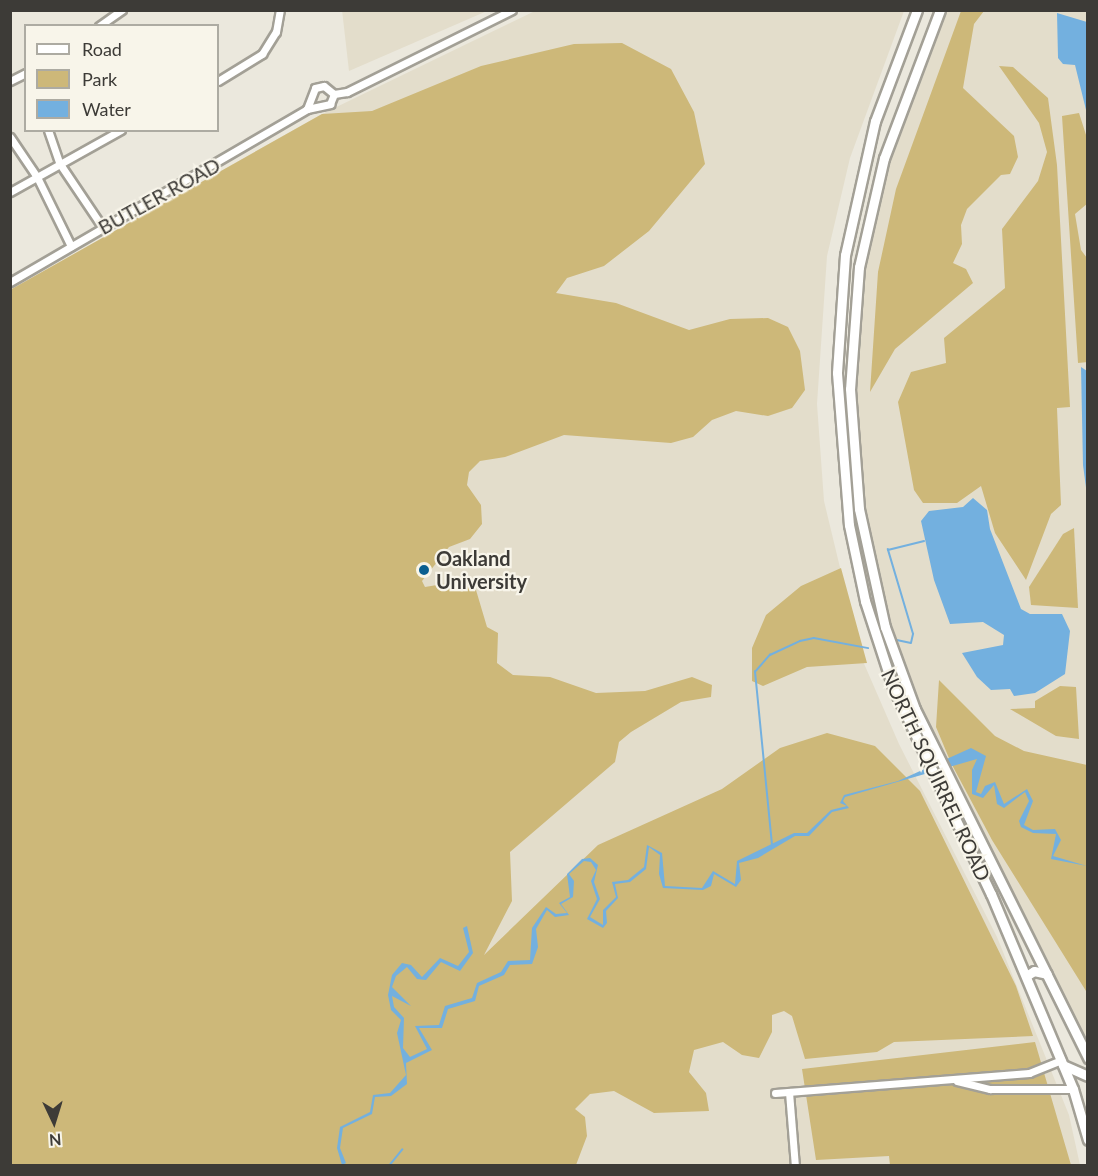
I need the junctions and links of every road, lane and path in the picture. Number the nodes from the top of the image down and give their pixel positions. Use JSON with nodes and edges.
{"nodes":[{"id":1,"x":122,"y":10,"type":"edge"},
{"id":2,"x":280,"y":10,"type":"edge"},
{"id":3,"x":512,"y":10,"type":"edge"},
{"id":4,"x":917,"y":10,"type":"edge"},
{"id":5,"x":940,"y":10,"type":"edge"},
{"id":6,"x":102,"y":24,"type":"edge"},
{"id":7,"x":24,"y":76,"type":"edge"},
{"id":8,"x":219,"y":80,"type":"edge"},
{"id":9,"x":10,"y":81,"type":"edge"},
{"id":10,"x":334,"y":94,"type":"junction"},
{"id":11,"x":307,"y":109,"type":"junction"},
{"id":12,"x":49,"y":132,"type":"edge"},
{"id":13,"x":117,"y":132,"type":"edge"},
{"id":14,"x":10,"y":137,"type":"edge"},
{"id":15,"x":60,"y":164,"type":"junction"},
{"id":16,"x":37,"y":177,"type":"junction"},
{"id":17,"x":10,"y":192,"type":"edge"},
{"id":18,"x":103,"y":228,"type":"junction"},
{"id":19,"x":71,"y":246,"type":"junction"},
{"id":20,"x":10,"y":282,"type":"edge"},
{"id":21,"x":1047,"y":974,"type":"junction"},
{"id":22,"x":1026,"y":976,"type":"junction"},
{"id":23,"x":1088,"y":1058,"type":"edge"},
{"id":24,"x":1062,"y":1062,"type":"junction"},
{"id":25,"x":1088,"y":1076,"type":"edge"},
{"id":26,"x":952,"y":1080,"type":"junction"},
{"id":27,"x":1073,"y":1089,"type":"junction"},
{"id":28,"x":789,"y":1092,"type":"junction"},
{"id":29,"x":775,"y":1093,"type":"dead end"},
{"id":30,"x":1088,"y":1140,"type":"edge"},
{"id":31,"x":795,"y":1166,"type":"edge"}],
"edges":[{"from":1,"to":6,"type":"street"},
{"from":2,"to":8,"type":"street"},
{"from":3,"to":10,"type":"street","name":"BUTLER ROAD"},
{"from":4,"to":22,"type":"main road","name":"NORTH SQUIRREL ROAD"},
{"from":5,"to":21,"type":"main road","name":"NORTH SQUIRREL ROAD"},
{"from":7,"to":9,"type":"street"},
{"from":10,"to":11,"type":"street","name":"BUTLER ROAD"},
{"from":10,"to":11,"type":"street","name":"BUTLER ROAD"},
{"from":11,"to":18,"type":"street","name":"BUTLER ROAD"},
{"from":12,"to":15,"type":"street"},
{"from":13,"to":15,"type":"street"},
{"from":14,"to":16,"type":"street"},
{"from":15,"to":16,"type":"street"},
{"from":15,"to":18,"type":"street"},
{"from":16,"to":17,"type":"street"},
{"from":16,"to":19,"type":"street"},
{"from":18,"to":19,"type":"street","name":"BUTLER ROAD"},
{"from":19,"to":20,"type":"street","name":"BUTLER ROAD"},
{"from":21,"to":22,"type":"main road"},
{"from":21,"to":23,"type":"main road","name":"NORTH SQUIRREL ROAD"},
{"from":22,"to":24,"type":"main road","name":"NORTH SQUIRREL ROAD"},
{"from":24,"to":25,"type":"main road"},
{"from":24,"to":26,"type":"street"},
{"from":24,"to":27,"type":"main road","name":"NORTH SQUIRREL ROAD"},
{"from":26,"to":27,"type":"street"},
{"from":26,"to":28,"type":"street"},
{"from":27,"to":30,"type":"main road","name":"NORTH SQUIRREL ROAD"},
{"from":28,"to":29,"type":"street"},
{"from":28,"to":31,"type":"street"}]}
